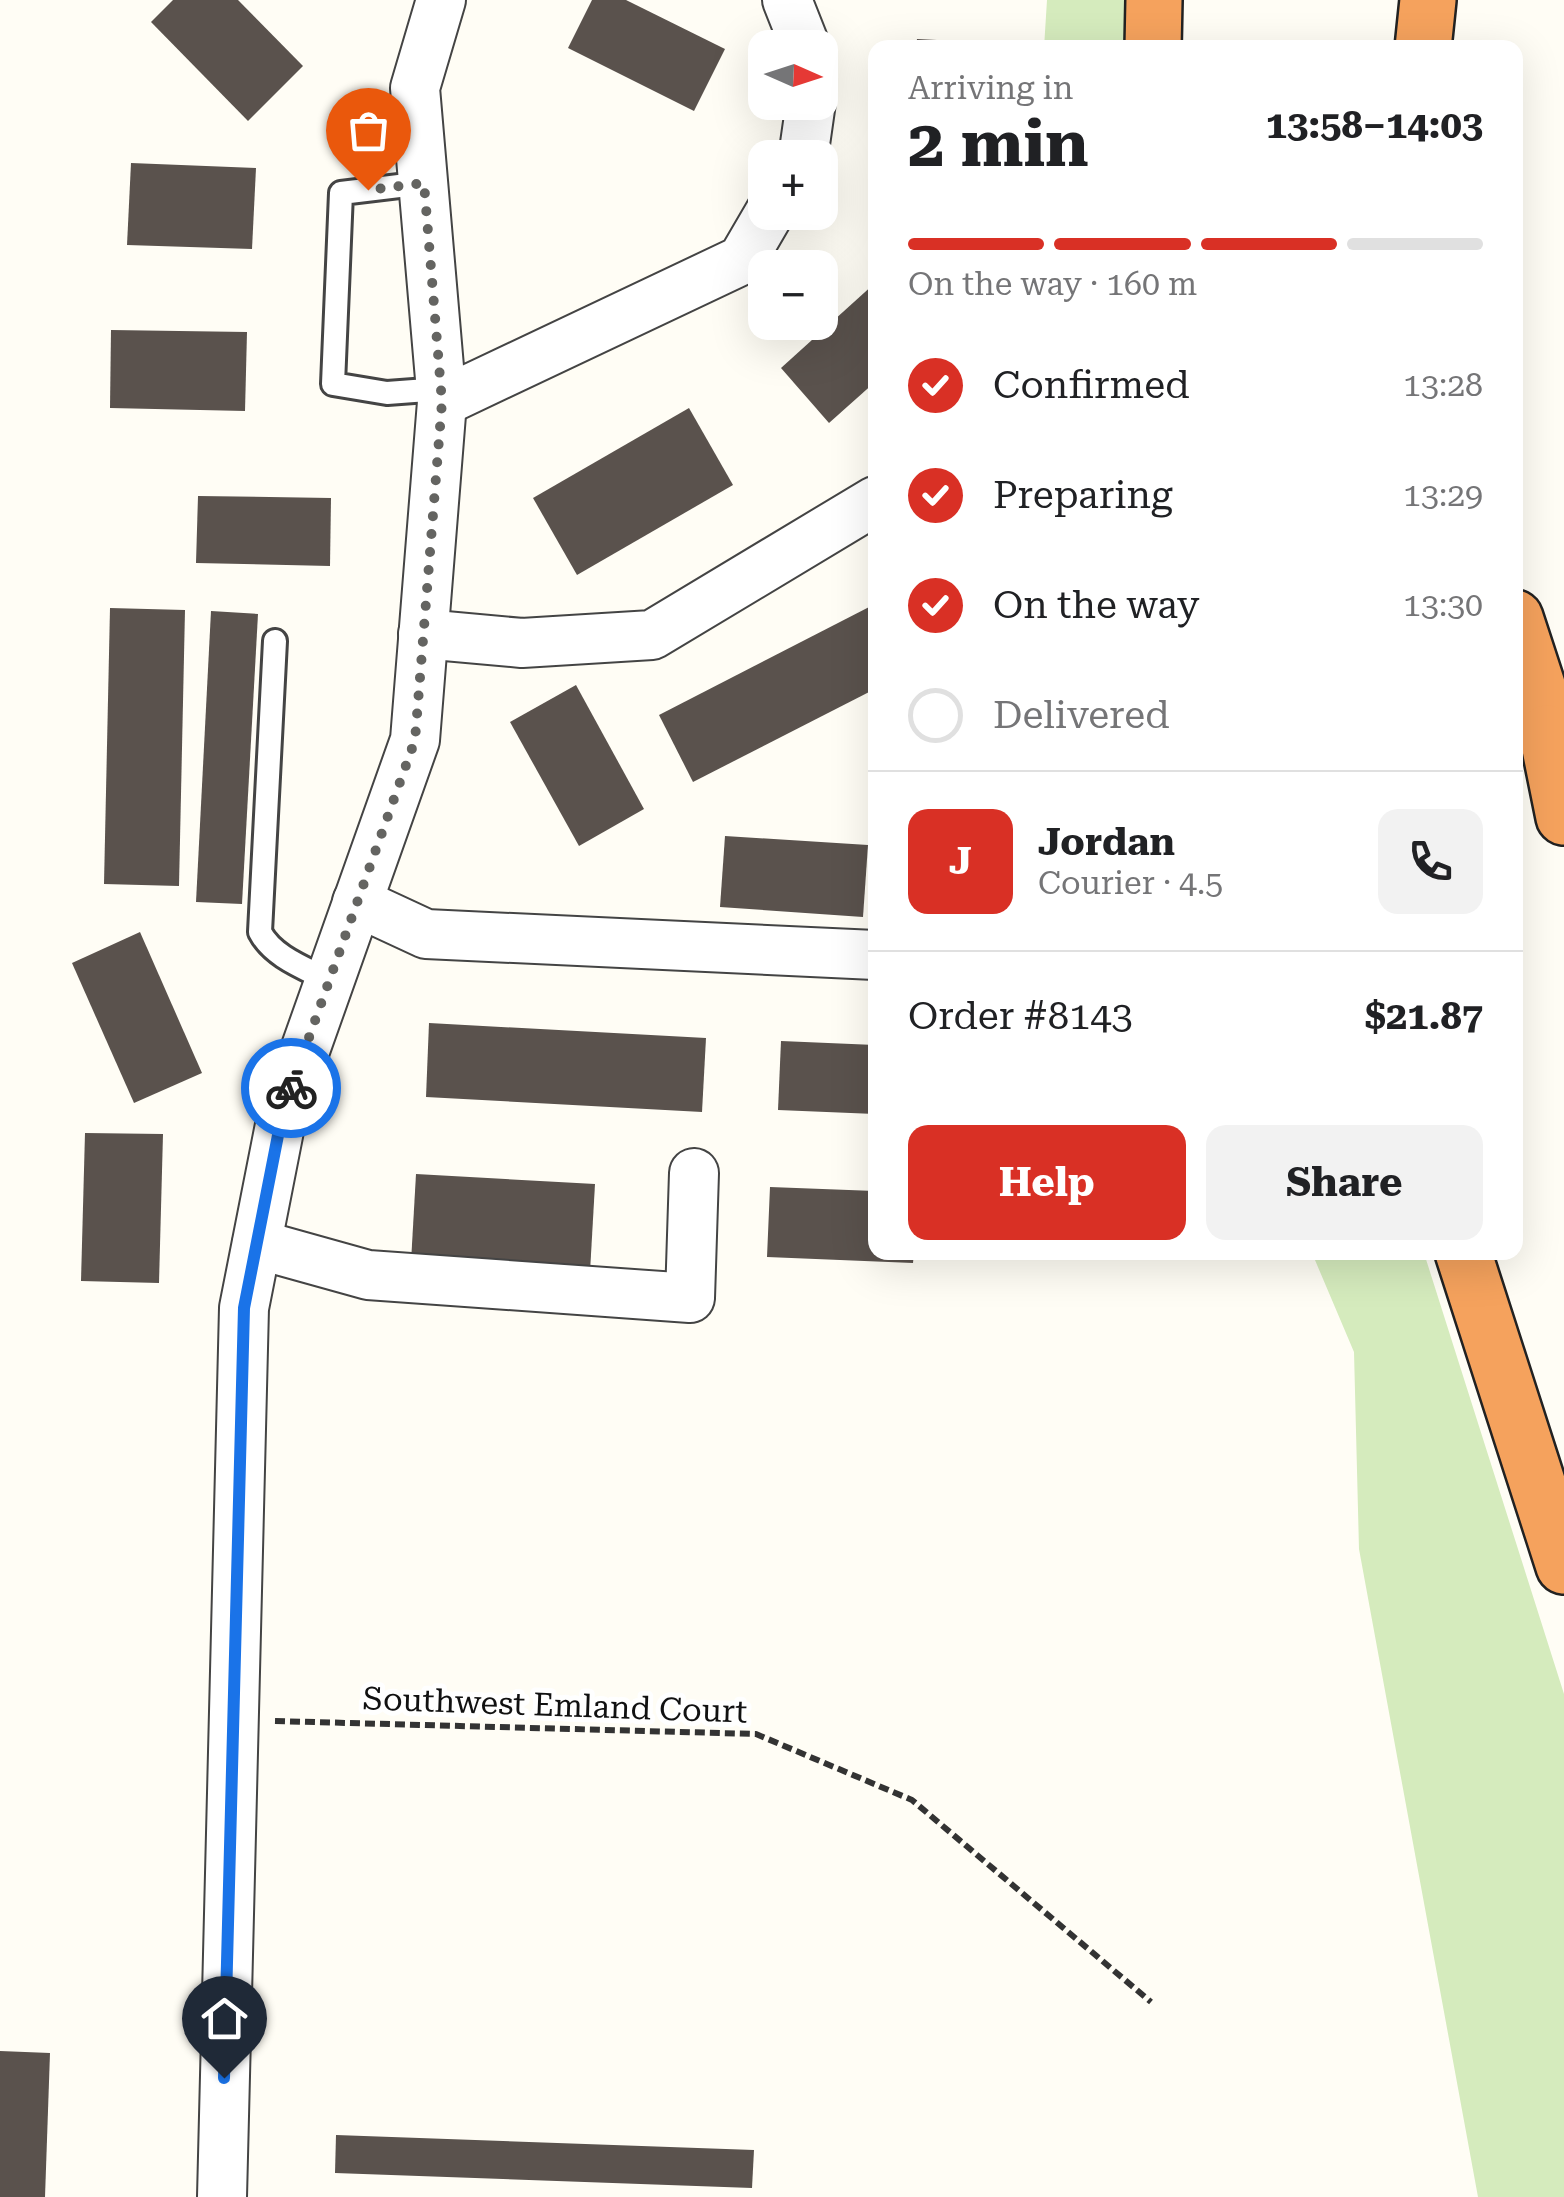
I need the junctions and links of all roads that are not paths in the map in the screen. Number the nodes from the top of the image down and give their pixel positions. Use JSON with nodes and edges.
{"nodes":[{"id":1,"x":441,"y":0,"type":"edge"},
{"id":2,"x":787,"y":0,"type":"edge"},
{"id":3,"x":1154,"y":0,"type":"edge"},
{"id":4,"x":1428,"y":0,"type":"edge"},
{"id":5,"x":799,"y":30,"type":"edge"},
{"id":6,"x":1153,"y":40,"type":"edge"},
{"id":7,"x":1424,"y":40,"type":"edge"},
{"id":8,"x":424,"y":183,"type":"junction"},
{"id":9,"x":760,"y":230,"type":"edge"},
{"id":10,"x":442,"y":396,"type":"junction"},
{"id":11,"x":868,"y":505,"type":"edge"},
{"id":12,"x":423,"y":634,"type":"junction"},
{"id":13,"x":275,"y":642,"type":"dead end"},
{"id":14,"x":1523,"y":645,"type":"edge"},
{"id":15,"x":1541,"y":706,"type":"junction"},
{"id":16,"x":1564,"y":768,"type":"edge"},
{"id":17,"x":1564,"y":817,"type":"edge"},
{"id":18,"x":357,"y":902,"type":"junction"},
{"id":19,"x":868,"y":955,"type":"edge"},
{"id":20,"x":330,"y":981,"type":"junction"},
{"id":21,"x":694,"y":1173,"type":"dead end"},
{"id":22,"x":257,"y":1244,"type":"junction"},
{"id":23,"x":1467,"y":1260,"type":"edge"},
{"id":24,"x":1564,"y":1566,"type":"edge"},
{"id":25,"x":222,"y":2197,"type":"edge"}],
"edges":[{"from":1,"to":8,"type":"street"},
{"from":2,"to":5,"type":"street"},
{"from":3,"to":6,"type":"highway"},
{"from":4,"to":7,"type":"highway"},
{"from":8,"to":10,"type":"street"},
{"from":8,"to":10,"type":"lane"},
{"from":9,"to":10,"type":"street"},
{"from":10,"to":12,"type":"street"},
{"from":11,"to":12,"type":"street"},
{"from":12,"to":18,"type":"street"},
{"from":13,"to":20,"type":"lane"},
{"from":14,"to":15,"type":"highway"},
{"from":15,"to":16,"type":"highway"},
{"from":15,"to":17,"type":"highway"},
{"from":18,"to":19,"type":"street"},
{"from":18,"to":20,"type":"street"},
{"from":20,"to":22,"type":"street"},
{"from":21,"to":22,"type":"street"},
{"from":22,"to":25,"type":"street"},
{"from":23,"to":24,"type":"highway"}]}
